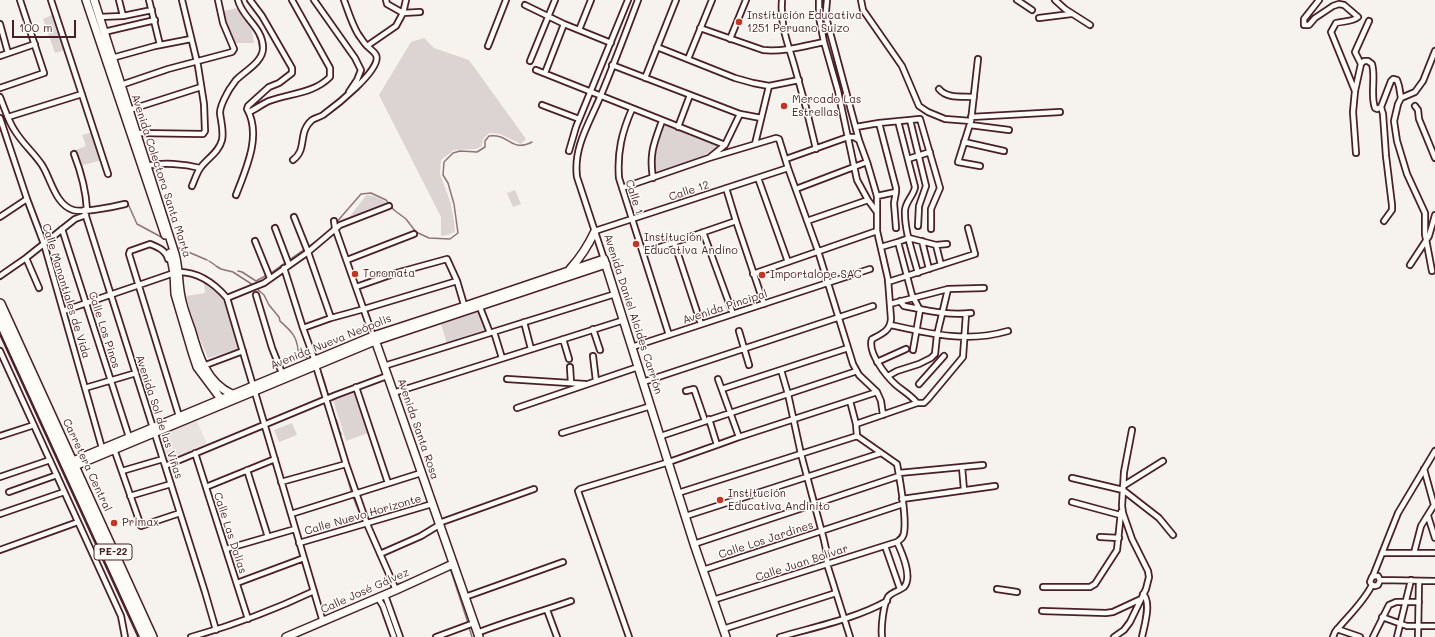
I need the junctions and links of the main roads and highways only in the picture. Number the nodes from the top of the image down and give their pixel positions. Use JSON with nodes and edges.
{"nodes":[{"id":1,"x":0,"y":304,"type":"edge"},
{"id":2,"x":0,"y":320,"type":"edge"},
{"id":3,"x":70,"y":465,"type":"junction"},
{"id":4,"x":145,"y":637,"type":"edge"},
{"id":5,"x":152,"y":637,"type":"edge"}],
"edges":[{"from":1,"to":3,"type":"highway","name":"Carretera Central","number":"PE-22"},
{"from":2,"to":3,"type":"highway","name":"Carretera Central","number":"PE-22"},
{"from":3,"to":4,"type":"highway","name":"Carretera Central","number":"PE-22"},
{"from":3,"to":5,"type":"highway","name":"Carretera Central","number":"PE-22"}]}
